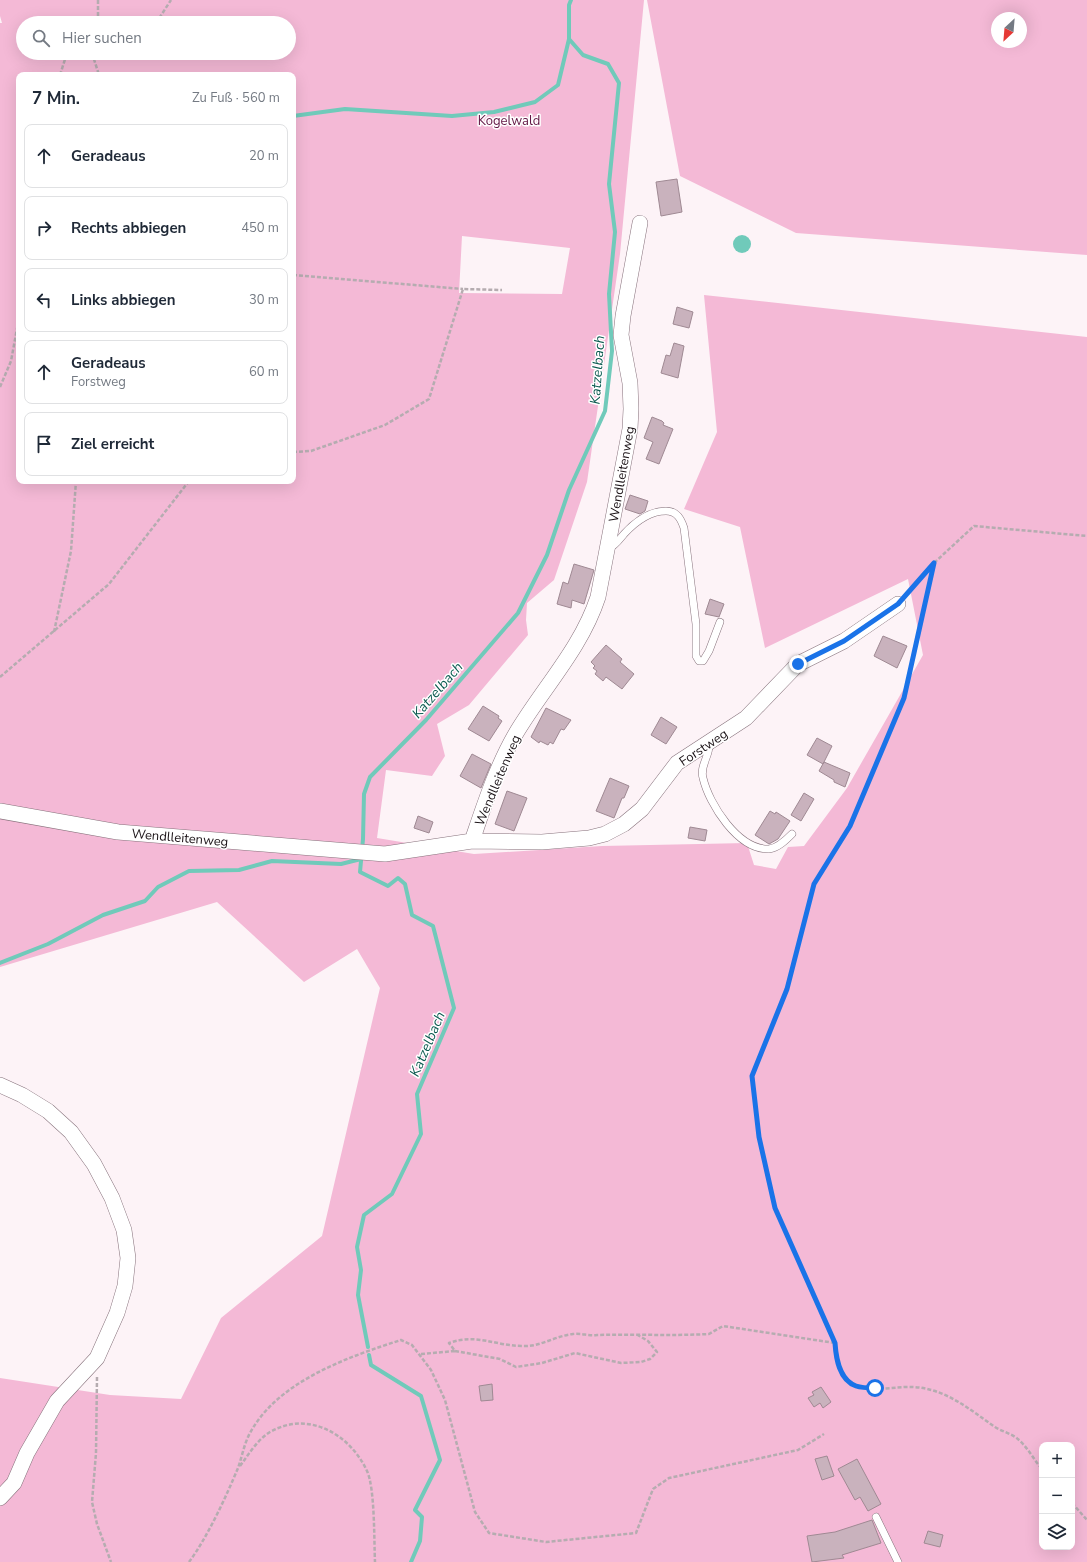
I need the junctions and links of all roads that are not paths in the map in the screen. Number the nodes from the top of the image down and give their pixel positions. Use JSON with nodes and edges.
{"nodes":[{"id":1,"x":640,"y":223,"type":"dead end"},
{"id":2,"x":608,"y":549,"type":"junction"},
{"id":3,"x":898,"y":604,"type":"road end"},
{"id":4,"x":720,"y":622,"type":"dead end"},
{"id":5,"x":708,"y":742,"type":"junction"},
{"id":6,"x":0,"y":811,"type":"edge"},
{"id":7,"x":792,"y":834,"type":"dead end"},
{"id":8,"x":472,"y":842,"type":"junction"},
{"id":9,"x":0,"y":1085,"type":"edge"},
{"id":10,"x":0,"y":1498,"type":"edge"},
{"id":11,"x":876,"y":1517,"type":"dead end"},
{"id":12,"x":898,"y":1562,"type":"edge"}],
"edges":[{"from":1,"to":2,"type":"street","name":"Wendlleitenweg"},
{"from":2,"to":4,"type":"lane"},
{"from":2,"to":8,"type":"street","name":"Wendlleitenweg"},
{"from":3,"to":5,"type":"street","name":"Forstweg"},
{"from":5,"to":7,"type":"lane"},
{"from":5,"to":8,"type":"street","name":"Forstweg"},
{"from":6,"to":8,"type":"street","name":"Wendlleitenweg"},
{"from":9,"to":10,"type":"street"},
{"from":11,"to":12,"type":"lane"}]}
